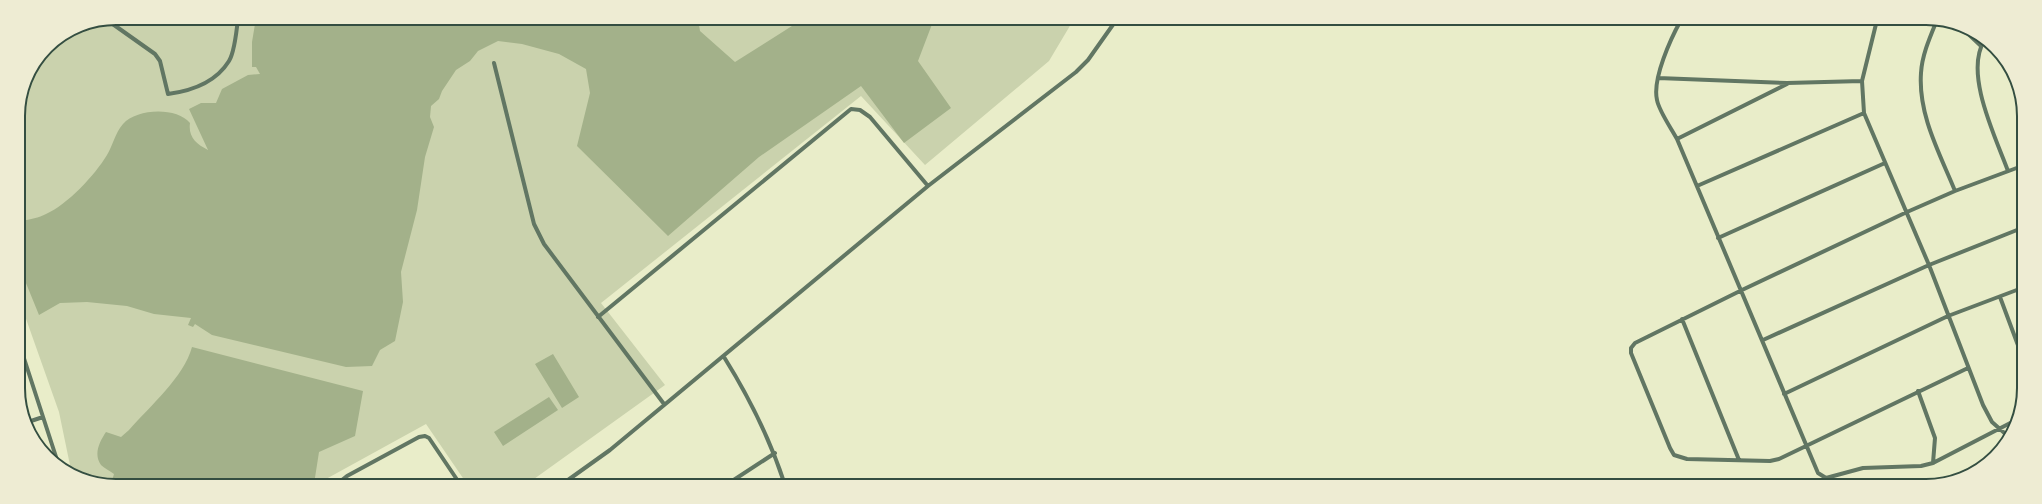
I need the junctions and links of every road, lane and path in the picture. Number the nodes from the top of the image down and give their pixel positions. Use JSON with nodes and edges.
{"nodes":[{"id":1,"x":114,"y":25,"type":"edge"},
{"id":2,"x":237,"y":25,"type":"edge"},
{"id":3,"x":1113,"y":25,"type":"edge"},
{"id":4,"x":1678,"y":25,"type":"edge"},
{"id":5,"x":1876,"y":25,"type":"edge"},
{"id":6,"x":1935,"y":26,"type":"edge"},
{"id":7,"x":1971,"y":36,"type":"edge"},
{"id":8,"x":1981,"y":46,"type":"joint"},
{"id":9,"x":494,"y":63,"type":"dead end"},
{"id":10,"x":1658,"y":78,"type":"junction"},
{"id":11,"x":1862,"y":81,"type":"junction"},
{"id":12,"x":1787,"y":83,"type":"junction"},
{"id":13,"x":1864,"y":113,"type":"junction"},
{"id":14,"x":1677,"y":139,"type":"junction"},
{"id":15,"x":1885,"y":163,"type":"junction"},
{"id":16,"x":2017,"y":168,"type":"edge"},
{"id":17,"x":2008,"y":171,"type":"junction"},
{"id":18,"x":928,"y":186,"type":"junction"},
{"id":19,"x":1697,"y":186,"type":"junction"},
{"id":20,"x":1955,"y":191,"type":"junction"},
{"id":21,"x":1907,"y":212,"type":"junction"},
{"id":22,"x":2017,"y":230,"type":"edge"},
{"id":23,"x":1718,"y":238,"type":"junction"},
{"id":24,"x":1929,"y":265,"type":"junction"},
{"id":25,"x":1742,"y":290,"type":"junction"},
{"id":26,"x":2017,"y":290,"type":"edge"},
{"id":27,"x":2000,"y":297,"type":"junction"},
{"id":28,"x":1948,"y":316,"type":"junction"},
{"id":29,"x":598,"y":317,"type":"junction"},
{"id":30,"x":1682,"y":319,"type":"junction"},
{"id":31,"x":1763,"y":340,"type":"junction"},
{"id":32,"x":2017,"y":343,"type":"edge"},
{"id":33,"x":724,"y":356,"type":"junction"},
{"id":34,"x":25,"y":362,"type":"edge"},
{"id":35,"x":1968,"y":368,"type":"junction"},
{"id":36,"x":1918,"y":391,"type":"junction"},
{"id":37,"x":1784,"y":394,"type":"junction"},
{"id":38,"x":664,"y":404,"type":"junction"},
{"id":39,"x":42,"y":417,"type":"junction"},
{"id":40,"x":31,"y":421,"type":"edge"},
{"id":41,"x":2010,"y":423,"type":"edge"},
{"id":42,"x":1998,"y":428,"type":"junction"},
{"id":43,"x":2005,"y":434,"type":"edge"},
{"id":44,"x":1807,"y":445,"type":"junction"},
{"id":45,"x":775,"y":453,"type":"junction"},
{"id":46,"x":55,"y":455,"type":"edge"},
{"id":47,"x":1739,"y":460,"type":"junction"},
{"id":48,"x":1933,"y":463,"type":"junction"},
{"id":49,"x":343,"y":479,"type":"edge"},
{"id":50,"x":457,"y":479,"type":"edge"},
{"id":51,"x":568,"y":479,"type":"edge"},
{"id":52,"x":735,"y":479,"type":"edge"},
{"id":53,"x":783,"y":479,"type":"edge"}],
"edges":[{"from":1,"to":2,"type":"street"},
{"from":3,"to":18,"type":"street"},
{"from":4,"to":10,"type":"street"},
{"from":5,"to":11,"type":"street"},
{"from":6,"to":20,"type":"street"},
{"from":7,"to":8,"type":"street"},
{"from":8,"to":17,"type":"street"},
{"from":9,"to":29,"type":"street"},
{"from":10,"to":12,"type":"street"},
{"from":10,"to":14,"type":"street"},
{"from":11,"to":12,"type":"street"},
{"from":11,"to":13,"type":"street"},
{"from":12,"to":14,"type":"street"},
{"from":13,"to":15,"type":"street"},
{"from":13,"to":19,"type":"street"},
{"from":14,"to":19,"type":"street"},
{"from":15,"to":21,"type":"street"},
{"from":15,"to":23,"type":"street"},
{"from":16,"to":17,"type":"street"},
{"from":17,"to":20,"type":"street"},
{"from":18,"to":29,"type":"street"},
{"from":18,"to":33,"type":"street"},
{"from":19,"to":23,"type":"street"},
{"from":20,"to":21,"type":"street"},
{"from":21,"to":24,"type":"street"},
{"from":21,"to":25,"type":"street"},
{"from":22,"to":24,"type":"street"},
{"from":23,"to":25,"type":"street"},
{"from":24,"to":28,"type":"street"},
{"from":24,"to":31,"type":"street"},
{"from":25,"to":30,"type":"street"},
{"from":25,"to":31,"type":"street"},
{"from":26,"to":27,"type":"street"},
{"from":27,"to":28,"type":"street"},
{"from":27,"to":32,"type":"street"},
{"from":28,"to":35,"type":"street"},
{"from":28,"to":37,"type":"street"},
{"from":29,"to":38,"type":"street"},
{"from":30,"to":47,"type":"street"},
{"from":30,"to":47,"type":"street"},
{"from":31,"to":37,"type":"street"},
{"from":33,"to":38,"type":"street"},
{"from":33,"to":45,"type":"street"},
{"from":34,"to":39,"type":"street"},
{"from":35,"to":36,"type":"street"},
{"from":35,"to":42,"type":"street"},
{"from":36,"to":44,"type":"street"},
{"from":36,"to":48,"type":"street"},
{"from":37,"to":44,"type":"street"},
{"from":38,"to":51,"type":"street"},
{"from":39,"to":40,"type":"street"},
{"from":39,"to":46,"type":"street"},
{"from":41,"to":42,"type":"street"},
{"from":42,"to":43,"type":"street"},
{"from":42,"to":48,"type":"street"},
{"from":44,"to":47,"type":"street"},
{"from":44,"to":48,"type":"street"},
{"from":45,"to":52,"type":"street"},
{"from":45,"to":53,"type":"street"},
{"from":49,"to":50,"type":"street"}]}
